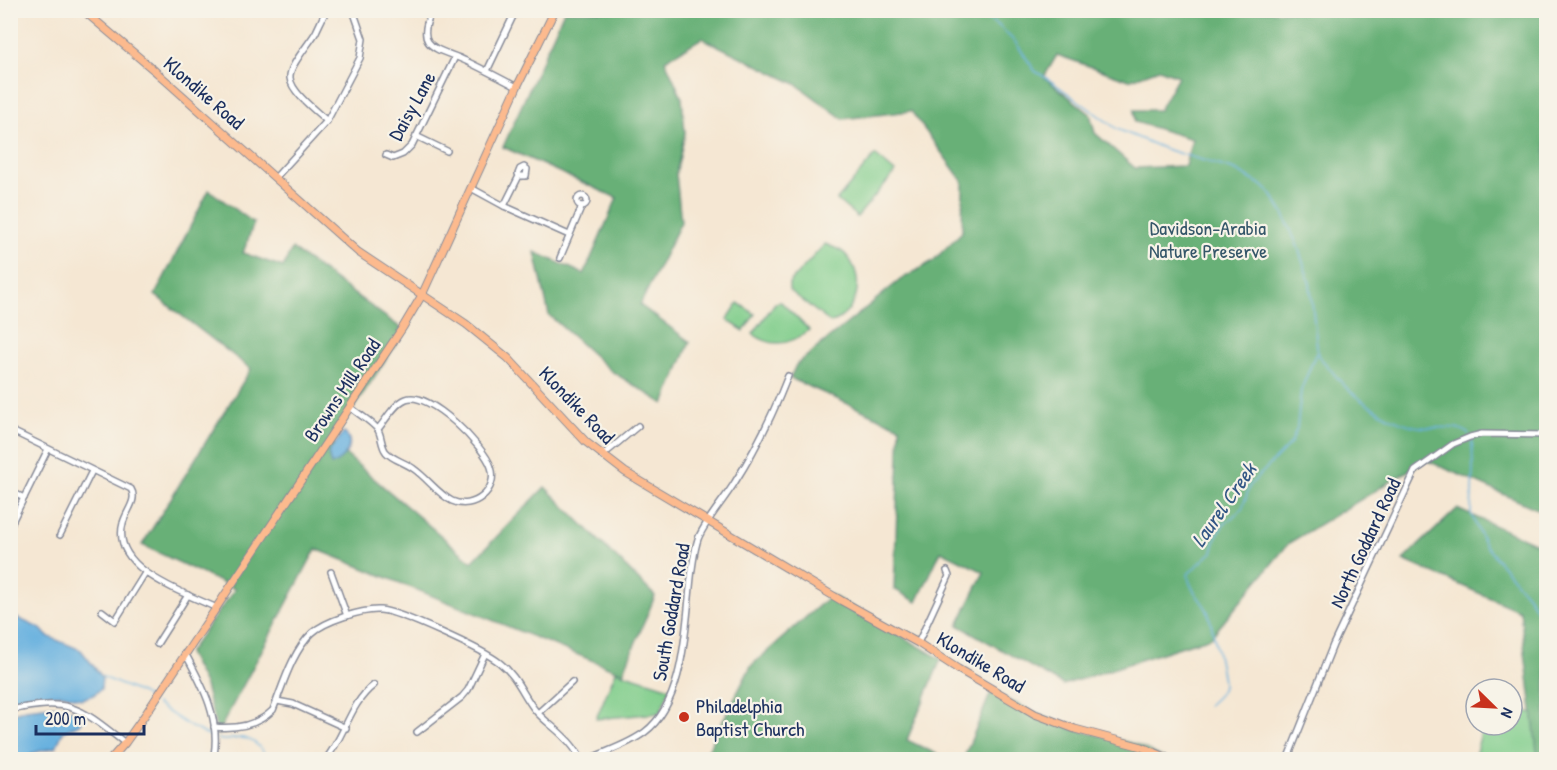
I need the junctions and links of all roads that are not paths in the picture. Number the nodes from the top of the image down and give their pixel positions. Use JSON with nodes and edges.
{"nodes":[{"id":1,"x":83,"y":10,"type":"edge"},
{"id":2,"x":326,"y":10,"type":"edge"},
{"id":3,"x":432,"y":10,"type":"edge"},
{"id":4,"x":516,"y":10,"type":"edge"},
{"id":5,"x":555,"y":10,"type":"edge"},
{"id":6,"x":354,"y":11,"type":"edge"},
{"id":7,"x":455,"y":57,"type":"junction"},
{"id":8,"x":487,"y":71,"type":"junction"},
{"id":9,"x":517,"y":87,"type":"junction"},
{"id":10,"x":327,"y":121,"type":"junction"},
{"id":11,"x":417,"y":136,"type":"junction"},
{"id":12,"x":447,"y":151,"type":"dead end"},
{"id":13,"x":386,"y":155,"type":"dead end"},
{"id":14,"x":519,"y":176,"type":"dead end"},
{"id":15,"x":276,"y":177,"type":"junction"},
{"id":16,"x":471,"y":188,"type":"junction"},
{"id":17,"x":504,"y":206,"type":"junction"},
{"id":18,"x":582,"y":206,"type":"dead end"},
{"id":19,"x":569,"y":236,"type":"junction"},
{"id":20,"x":560,"y":258,"type":"dead end"},
{"id":21,"x":422,"y":295,"type":"junction"},
{"id":22,"x":788,"y":376,"type":"dead end"},
{"id":23,"x":350,"y":407,"type":"junction"},
{"id":24,"x":638,"y":426,"type":"dead end"},
{"id":25,"x":378,"y":429,"type":"junction"},
{"id":26,"x":10,"y":430,"type":"edge"},
{"id":27,"x":1546,"y":435,"type":"edge"},
{"id":28,"x":48,"y":449,"type":"junction"},
{"id":29,"x":602,"y":456,"type":"junction"},
{"id":30,"x":92,"y":471,"type":"junction"},
{"id":31,"x":10,"y":491,"type":"edge"},
{"id":32,"x":24,"y":498,"type":"junction"},
{"id":33,"x":709,"y":521,"type":"junction"},
{"id":34,"x":10,"y":526,"type":"edge"},
{"id":35,"x":60,"y":535,"type":"dead end"},
{"id":36,"x":947,"y":571,"type":"dead end"},
{"id":37,"x":331,"y":572,"type":"dead end"},
{"id":38,"x":145,"y":573,"type":"junction"},
{"id":39,"x":188,"y":595,"type":"junction"},
{"id":40,"x":217,"y":608,"type":"junction"},
{"id":41,"x":102,"y":611,"type":"dead end"},
{"id":42,"x":347,"y":616,"type":"junction"},
{"id":43,"x":918,"y":643,"type":"junction"},
{"id":44,"x":157,"y":644,"type":"dead end"},
{"id":45,"x":185,"y":653,"type":"junction"},
{"id":46,"x":485,"y":654,"type":"junction"},
{"id":47,"x":572,"y":682,"type":"dead end"},
{"id":48,"x":374,"y":685,"type":"dead end"},
{"id":49,"x":277,"y":701,"type":"junction"},
{"id":50,"x":10,"y":710,"type":"edge"},
{"id":51,"x":538,"y":713,"type":"junction"},
{"id":52,"x":214,"y":728,"type":"junction"},
{"id":53,"x":346,"y":728,"type":"junction"},
{"id":54,"x":417,"y":732,"type":"dead end"},
{"id":55,"x":125,"y":743,"type":"junction"},
{"id":56,"x":110,"y":759,"type":"edge"},
{"id":57,"x":213,"y":759,"type":"edge"},
{"id":58,"x":325,"y":759,"type":"edge"},
{"id":59,"x":582,"y":759,"type":"edge"},
{"id":60,"x":587,"y":759,"type":"edge"},
{"id":61,"x":1172,"y":759,"type":"edge"},
{"id":62,"x":1287,"y":759,"type":"edge"}],
"edges":[{"from":1,"to":15,"type":"main road","name":"Klondike Road"},
{"from":2,"to":10,"type":"street"},
{"from":3,"to":7,"type":"street"},
{"from":4,"to":8,"type":"street"},
{"from":5,"to":9,"type":"main road","name":"Browns Mill Road"},
{"from":6,"to":10,"type":"street"},
{"from":7,"to":8,"type":"street"},
{"from":7,"to":11,"type":"street","name":"Daisy Lane"},
{"from":8,"to":9,"type":"street"},
{"from":9,"to":16,"type":"main road","name":"Browns Mill Road"},
{"from":10,"to":15,"type":"street"},
{"from":11,"to":12,"type":"street"},
{"from":11,"to":13,"type":"street","name":"Daisy Lane"},
{"from":14,"to":17,"type":"street"},
{"from":15,"to":21,"type":"main road","name":"Klondike Road"},
{"from":16,"to":17,"type":"street"},
{"from":16,"to":21,"type":"main road","name":"Browns Mill Road"},
{"from":17,"to":19,"type":"street"},
{"from":18,"to":19,"type":"street"},
{"from":19,"to":20,"type":"street"},
{"from":21,"to":23,"type":"main road","name":"Browns Mill Road"},
{"from":21,"to":29,"type":"main road","name":"Klondike Road"},
{"from":22,"to":33,"type":"street","name":"South Goddard Road"},
{"from":23,"to":25,"type":"street"},
{"from":23,"to":40,"type":"main road","name":"Browns Mill Road"},
{"from":24,"to":29,"type":"street"},
{"from":25,"to":25,"type":"street"},
{"from":26,"to":28,"type":"street"},
{"from":27,"to":62,"type":"street","name":"North Goddard Road"},
{"from":28,"to":30,"type":"street"},
{"from":28,"to":32,"type":"street"},
{"from":29,"to":33,"type":"main road","name":"Klondike Road"},
{"from":30,"to":35,"type":"street"},
{"from":30,"to":38,"type":"street"},
{"from":31,"to":32,"type":"street"},
{"from":32,"to":34,"type":"street"},
{"from":33,"to":43,"type":"main road","name":"Klondike Road"},
{"from":33,"to":60,"type":"street","name":"South Goddard Road"},
{"from":36,"to":43,"type":"street"},
{"from":37,"to":42,"type":"street"},
{"from":38,"to":39,"type":"street"},
{"from":38,"to":41,"type":"street"},
{"from":39,"to":40,"type":"street"},
{"from":39,"to":44,"type":"street"},
{"from":40,"to":45,"type":"main road","name":"Browns Mill Road"},
{"from":42,"to":46,"type":"street"},
{"from":42,"to":49,"type":"street"},
{"from":43,"to":61,"type":"main road","name":"Klondike Road"},
{"from":45,"to":52,"type":"street"},
{"from":45,"to":55,"type":"main road","name":"Browns Mill Road"},
{"from":46,"to":51,"type":"street"},
{"from":46,"to":54,"type":"street"},
{"from":47,"to":51,"type":"street"},
{"from":48,"to":53,"type":"street"},
{"from":49,"to":52,"type":"street"},
{"from":49,"to":53,"type":"street"},
{"from":50,"to":55,"type":"street"},
{"from":51,"to":59,"type":"street"},
{"from":52,"to":57,"type":"street"},
{"from":53,"to":58,"type":"street"},
{"from":55,"to":56,"type":"main road","name":"Browns Mill Road"}]}
